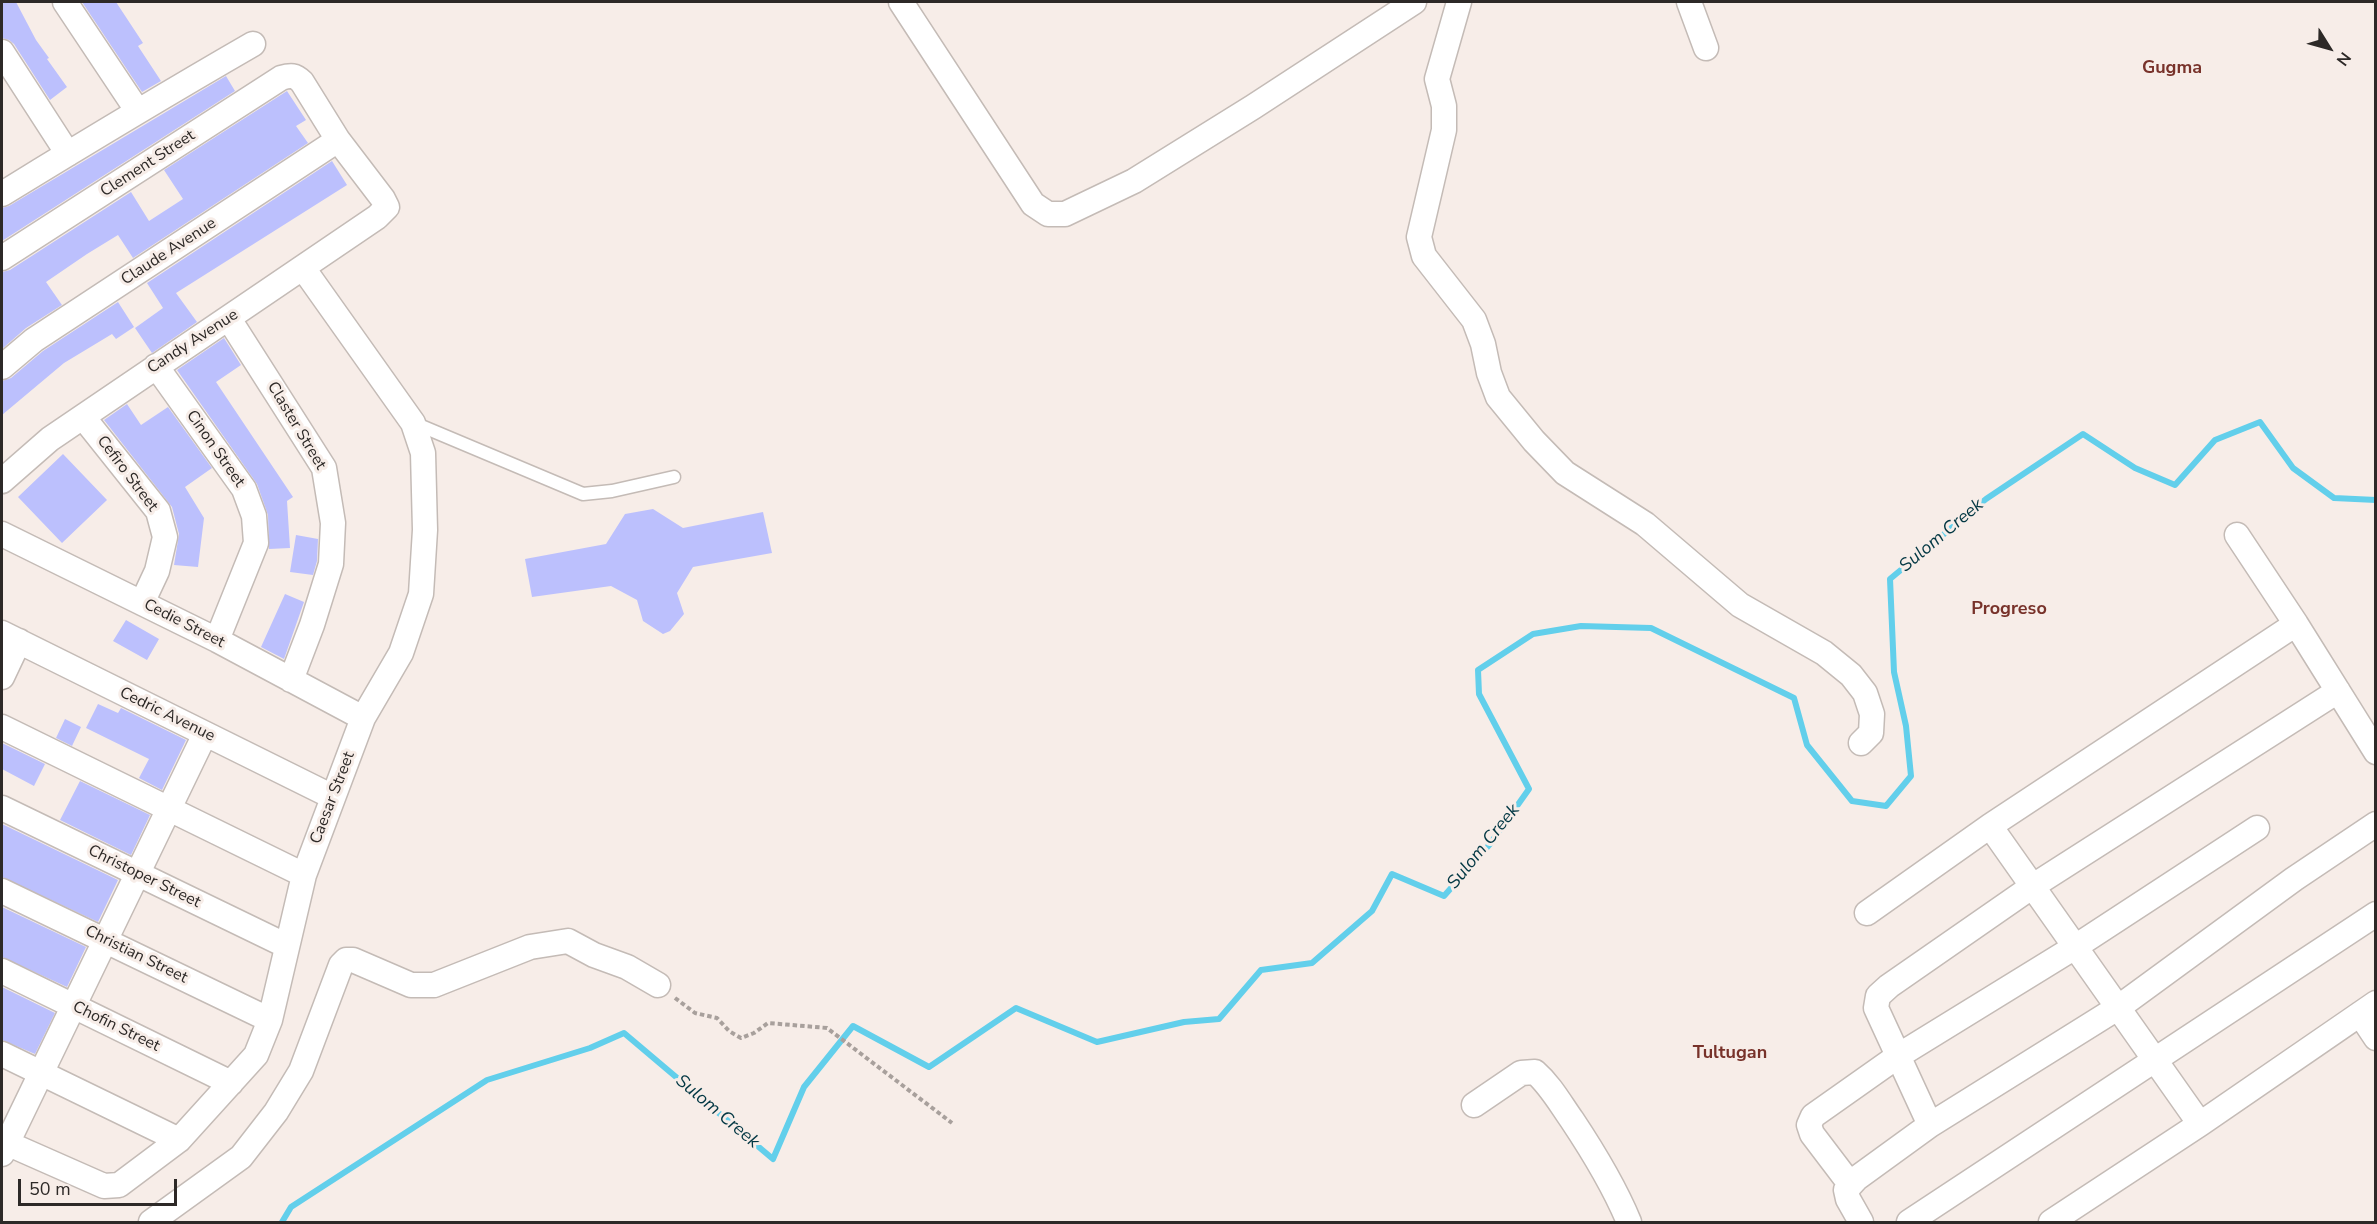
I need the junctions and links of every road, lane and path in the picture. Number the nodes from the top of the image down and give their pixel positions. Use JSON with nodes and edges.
{"nodes":[{"id":1,"x":65,"y":2,"type":"edge"},
{"id":2,"x":901,"y":2,"type":"edge"},
{"id":3,"x":1414,"y":2,"type":"edge"},
{"id":4,"x":1459,"y":2,"type":"edge"},
{"id":5,"x":1689,"y":2,"type":"edge"},
{"id":6,"x":254,"y":44,"type":"dead end"},
{"id":7,"x":1706,"y":48,"type":"dead end"},
{"id":8,"x":3,"y":59,"type":"edge"},
{"id":9,"x":137,"y":110,"type":"junction"},
{"id":10,"x":338,"y":141,"type":"junction"},
{"id":11,"x":68,"y":154,"type":"junction"},
{"id":12,"x":2,"y":194,"type":"edge"},
{"id":13,"x":2,"y":258,"type":"edge"},
{"id":14,"x":303,"y":268,"type":"junction"},
{"id":15,"x":229,"y":319,"type":"junction"},
{"id":16,"x":156,"y":366,"type":"junction"},
{"id":17,"x":2,"y":367,"type":"edge"},
{"id":18,"x":83,"y":417,"type":"junction"},
{"id":19,"x":413,"y":423,"type":"junction"},
{"id":20,"x":674,"y":477,"type":"dead end"},
{"id":21,"x":2,"y":481,"type":"edge"},
{"id":22,"x":2,"y":534,"type":"edge"},
{"id":23,"x":2237,"y":535,"type":"dead end"},
{"id":24,"x":142,"y":603,"type":"junction"},
{"id":25,"x":2296,"y":624,"type":"junction"},
{"id":26,"x":10,"y":637,"type":"edge"},
{"id":27,"x":217,"y":640,"type":"junction"},
{"id":28,"x":2,"y":676,"type":"edge"},
{"id":29,"x":291,"y":680,"type":"junction"},
{"id":30,"x":2338,"y":691,"type":"junction"},
{"id":31,"x":363,"y":718,"type":"junction"},
{"id":32,"x":2,"y":727,"type":"edge"},
{"id":33,"x":205,"y":734,"type":"junction"},
{"id":34,"x":1861,"y":743,"type":"dead end"},
{"id":35,"x":2376,"y":752,"type":"edge"},
{"id":36,"x":333,"y":797,"type":"junction"},
{"id":37,"x":169,"y":807,"type":"junction"},
{"id":38,"x":2,"y":808,"type":"edge"},
{"id":39,"x":2376,"y":825,"type":"edge"},
{"id":40,"x":1990,"y":826,"type":"junction"},
{"id":41,"x":2258,"y":828,"type":"dead end"},
{"id":42,"x":137,"y":874,"type":"junction"},
{"id":43,"x":304,"y":875,"type":"junction"},
{"id":44,"x":2033,"y":886,"type":"junction"},
{"id":45,"x":2,"y":891,"type":"edge"},
{"id":46,"x":1867,"y":913,"type":"dead end"},
{"id":47,"x":2376,"y":914,"type":"edge"},
{"id":48,"x":105,"y":940,"type":"junction"},
{"id":49,"x":287,"y":946,"type":"junction"},
{"id":50,"x":2075,"y":948,"type":"junction"},
{"id":51,"x":2,"y":971,"type":"edge"},
{"id":52,"x":658,"y":985,"type":"joint"},
{"id":53,"x":73,"y":1006,"type":"junction"},
{"id":54,"x":2119,"y":1007,"type":"junction"},
{"id":55,"x":2368,"y":1009,"type":"edge"},
{"id":56,"x":270,"y":1020,"type":"junction"},
{"id":57,"x":2376,"y":1038,"type":"edge"},
{"id":58,"x":2,"y":1054,"type":"edge"},
{"id":59,"x":1899,"y":1056,"type":"junction"},
{"id":60,"x":2154,"y":1059,"type":"junction"},
{"id":61,"x":40,"y":1073,"type":"junction"},
{"id":62,"x":231,"y":1083,"type":"junction"},
{"id":63,"x":1474,"y":1105,"type":"dead end"},
{"id":64,"x":952,"y":1123,"type":"dead end"},
{"id":65,"x":2200,"y":1124,"type":"junction"},
{"id":66,"x":1930,"y":1125,"type":"junction"},
{"id":67,"x":179,"y":1140,"type":"junction"},
{"id":68,"x":3,"y":1146,"type":"edge"},
{"id":69,"x":1850,"y":1184,"type":"junction"},
{"id":70,"x":151,"y":1222,"type":"edge"},
{"id":71,"x":1629,"y":1222,"type":"edge"},
{"id":72,"x":1861,"y":1222,"type":"edge"},
{"id":73,"x":1909,"y":1222,"type":"edge"},
{"id":74,"x":2051,"y":1222,"type":"edge"}],
"edges":[{"from":1,"to":9,"type":"street"},
{"from":2,"to":3,"type":"street"},
{"from":4,"to":34,"type":"street"},
{"from":5,"to":7,"type":"street"},
{"from":6,"to":9,"type":"street"},
{"from":8,"to":11,"type":"street"},
{"from":9,"to":11,"type":"street"},
{"from":10,"to":13,"type":"street","name":"Clement Street"},
{"from":10,"to":14,"type":"street","name":"Candy Avenue"},
{"from":10,"to":17,"type":"street","name":"Claude Avenue"},
{"from":11,"to":12,"type":"street"},
{"from":14,"to":15,"type":"street","name":"Candy Avenue"},
{"from":14,"to":19,"type":"street","name":"Caesar Street"},
{"from":15,"to":16,"type":"street","name":"Candy Avenue"},
{"from":15,"to":29,"type":"street","name":"Claster Street"},
{"from":16,"to":18,"type":"street","name":"Candy Avenue"},
{"from":16,"to":27,"type":"street","name":"Cinon Street"},
{"from":18,"to":21,"type":"street","name":"Candy Avenue"},
{"from":18,"to":24,"type":"street","name":"Cefiro Street"},
{"from":19,"to":20,"type":"lane"},
{"from":19,"to":31,"type":"street","name":"Caesar Street"},
{"from":22,"to":24,"type":"street","name":"Cedie Street"},
{"from":23,"to":25,"type":"street"},
{"from":24,"to":27,"type":"street","name":"Cedie Street"},
{"from":25,"to":30,"type":"street"},
{"from":25,"to":40,"type":"street"},
{"from":26,"to":28,"type":"street"},
{"from":26,"to":33,"type":"street","name":"Cedric Avenue"},
{"from":27,"to":29,"type":"street","name":"Cedie Street"},
{"from":29,"to":31,"type":"street","name":"Cedie Street"},
{"from":30,"to":35,"type":"street"},
{"from":30,"to":44,"type":"street"},
{"from":31,"to":36,"type":"street","name":"Caesar Street"},
{"from":32,"to":37,"type":"street"},
{"from":33,"to":36,"type":"street","name":"Cedric Avenue"},
{"from":33,"to":37,"type":"street"},
{"from":36,"to":43,"type":"street","name":"Caesar Street"},
{"from":37,"to":42,"type":"street"},
{"from":37,"to":43,"type":"street"},
{"from":38,"to":42,"type":"street","name":"Christoper Street"},
{"from":39,"to":54,"type":"street"},
{"from":40,"to":44,"type":"street"},
{"from":40,"to":46,"type":"street"},
{"from":41,"to":50,"type":"street"},
{"from":42,"to":48,"type":"street"},
{"from":42,"to":49,"type":"street","name":"Christoper Street"},
{"from":43,"to":49,"type":"street","name":"Caesar Street"},
{"from":44,"to":50,"type":"street"},
{"from":44,"to":59,"type":"street"},
{"from":45,"to":48,"type":"street","name":"Christian Street"},
{"from":47,"to":60,"type":"street"},
{"from":48,"to":53,"type":"street"},
{"from":48,"to":56,"type":"street","name":"Christian Street"},
{"from":49,"to":56,"type":"street","name":"Caesar Street"},
{"from":50,"to":54,"type":"street"},
{"from":50,"to":59,"type":"street"},
{"from":51,"to":53,"type":"street","name":"Chofin Street"},
{"from":52,"to":64,"type":"path"},
{"from":52,"to":70,"type":"street"},
{"from":53,"to":61,"type":"street"},
{"from":53,"to":62,"type":"street","name":"Chofin Street"},
{"from":54,"to":60,"type":"street"},
{"from":54,"to":66,"type":"street"},
{"from":55,"to":57,"type":"street"},
{"from":55,"to":65,"type":"street"},
{"from":56,"to":62,"type":"street","name":"Caesar Street"},
{"from":58,"to":61,"type":"street"},
{"from":59,"to":66,"type":"street"},
{"from":59,"to":69,"type":"street"},
{"from":60,"to":65,"type":"street"},
{"from":60,"to":73,"type":"street"},
{"from":61,"to":67,"type":"street"},
{"from":61,"to":68,"type":"street"},
{"from":62,"to":67,"type":"street","name":"Caesar Street"},
{"from":63,"to":71,"type":"street"},
{"from":65,"to":74,"type":"street"},
{"from":66,"to":69,"type":"street"},
{"from":67,"to":68,"type":"street","name":"Caesar Street"},
{"from":69,"to":72,"type":"street"}]}
